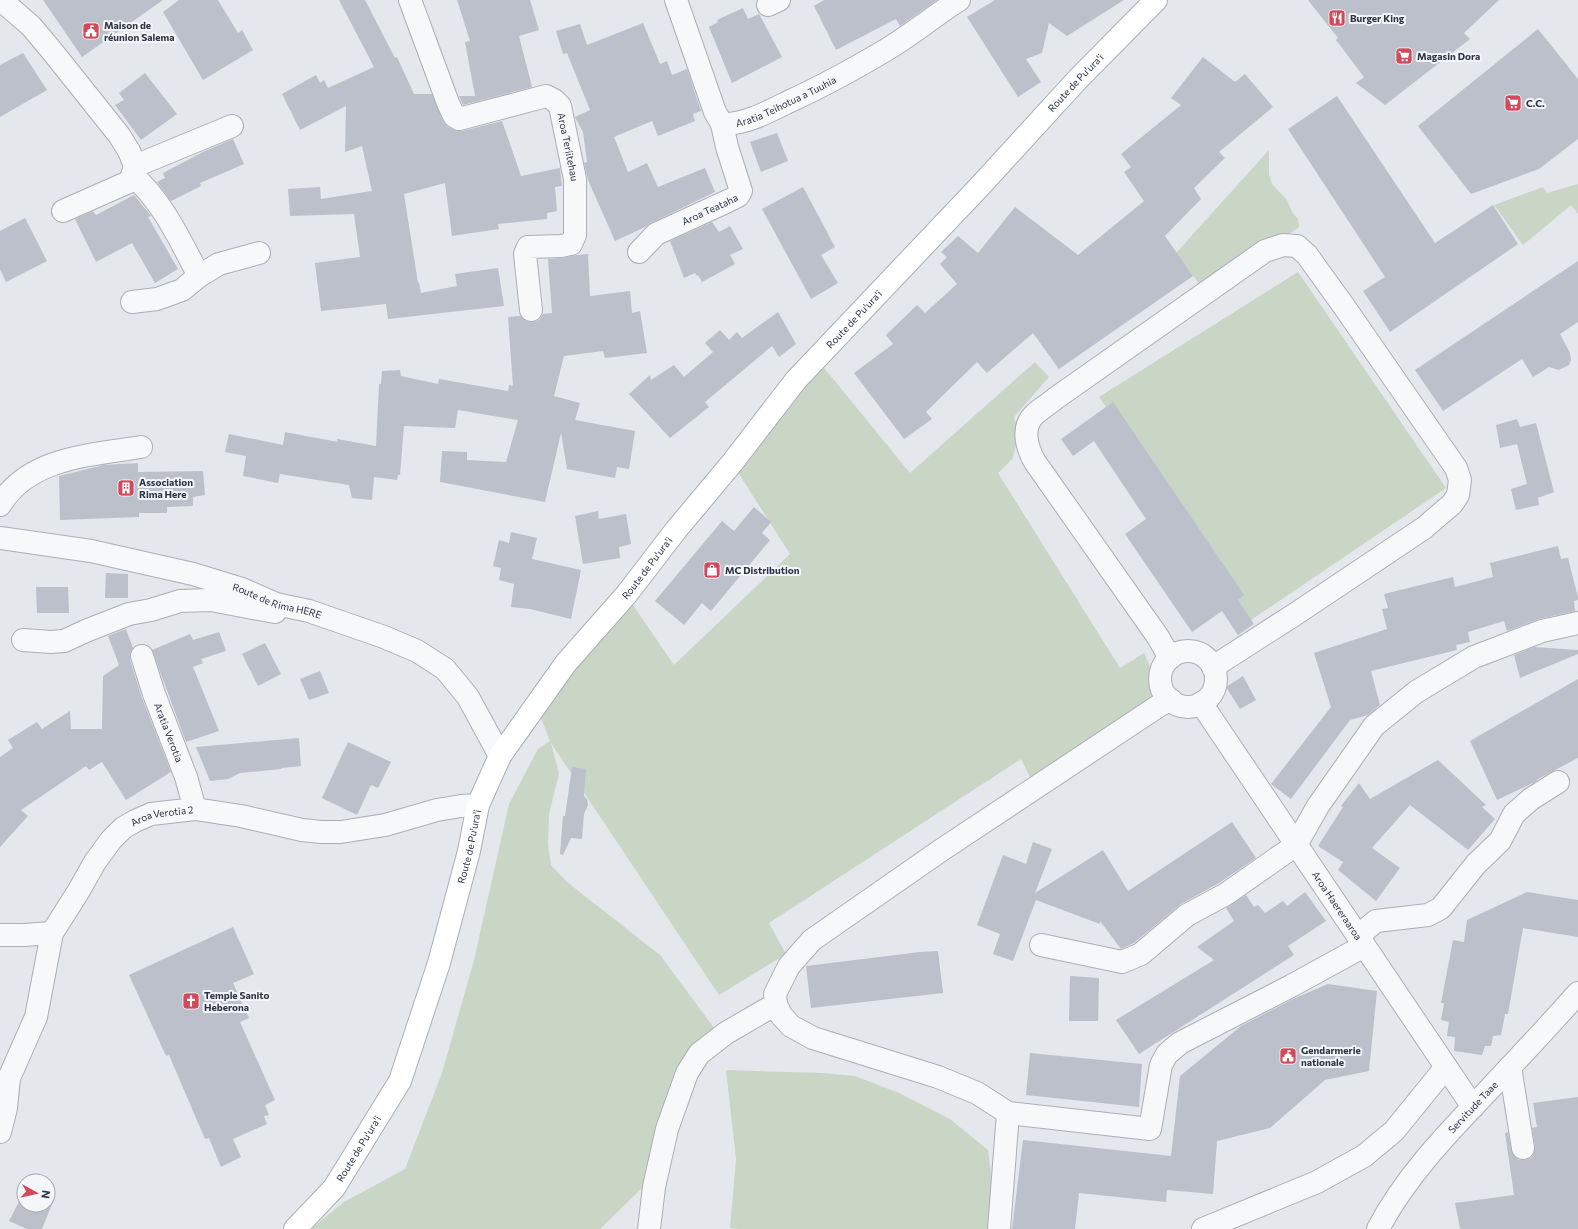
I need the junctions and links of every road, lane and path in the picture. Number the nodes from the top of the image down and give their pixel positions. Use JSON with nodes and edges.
{"nodes":[{"id":1,"x":1,"y":0,"type":"edge"},
{"id":2,"x":410,"y":0,"type":"edge"},
{"id":3,"x":676,"y":0,"type":"edge"},
{"id":4,"x":959,"y":0,"type":"edge"},
{"id":5,"x":1156,"y":0,"type":"edge"},
{"id":6,"x":722,"y":124,"type":"junction"},
{"id":7,"x":232,"y":126,"type":"dead end"},
{"id":8,"x":134,"y":170,"type":"junction"},
{"id":9,"x":63,"y":211,"type":"dead end"},
{"id":10,"x":639,"y":252,"type":"dead end"},
{"id":11,"x":259,"y":253,"type":"dead end"},
{"id":12,"x":199,"y":276,"type":"junction"},
{"id":13,"x":132,"y":302,"type":"dead end"},
{"id":14,"x":531,"y":310,"type":"dead end"},
{"id":15,"x":142,"y":447,"type":"dead end"},
{"id":16,"x":0,"y":505,"type":"edge"},
{"id":17,"x":0,"y":538,"type":"edge"},
{"id":18,"x":309,"y":611,"type":"junction"},
{"id":19,"x":1578,"y":623,"type":"edge"},
{"id":20,"x":23,"y":640,"type":"dead end"},
{"id":21,"x":142,"y":656,"type":"dead end"},
{"id":22,"x":1170,"y":658,"type":"junction"},
{"id":23,"x":1213,"y":667,"type":"junction"},
{"id":24,"x":1171,"y":700,"type":"junction"},
{"id":25,"x":1201,"y":704,"type":"junction"},
{"id":26,"x":500,"y":756,"type":"junction"},
{"id":27,"x":1558,"y":782,"type":"dead end"},
{"id":28,"x":478,"y":805,"type":"junction"},
{"id":29,"x":195,"y":809,"type":"junction"},
{"id":30,"x":1296,"y":845,"type":"junction"},
{"id":31,"x":52,"y":933,"type":"junction"},
{"id":32,"x":0,"y":935,"type":"edge"},
{"id":33,"x":1361,"y":941,"type":"junction"},
{"id":34,"x":1041,"y":945,"type":"dead end"},
{"id":35,"x":1578,"y":993,"type":"edge"},
{"id":36,"x":776,"y":1004,"type":"junction"},
{"id":37,"x":1446,"y":1067,"type":"junction"},
{"id":38,"x":1510,"y":1067,"type":"junction"},
{"id":39,"x":5,"y":1081,"type":"edge"},
{"id":40,"x":1473,"y":1107,"type":"junction"},
{"id":41,"x":1008,"y":1113,"type":"junction"},
{"id":42,"x":0,"y":1132,"type":"edge"},
{"id":43,"x":1524,"y":1148,"type":"dead end"},
{"id":44,"x":295,"y":1229,"type":"edge"},
{"id":45,"x":649,"y":1229,"type":"edge"},
{"id":46,"x":999,"y":1229,"type":"edge"},
{"id":47,"x":1203,"y":1229,"type":"edge"},
{"id":48,"x":1378,"y":1229,"type":"edge"}],
"edges":[{"from":1,"to":8,"type":"street"},
{"from":2,"to":14,"type":"street","name":"Aroa Teriitehau"},
{"from":3,"to":6,"type":"street","name":"Aratia Teihotua a Tuuhia"},
{"from":4,"to":6,"type":"street","name":"Aratia Teihotua a Tuuhia"},
{"from":5,"to":26,"type":"main road","name":"Route de Pu'ura'i"},
{"from":6,"to":10,"type":"street","name":"Aroa Teataha"},
{"from":7,"to":8,"type":"street"},
{"from":8,"to":9,"type":"street"},
{"from":8,"to":12,"type":"street"},
{"from":11,"to":12,"type":"street"},
{"from":12,"to":13,"type":"street"},
{"from":15,"to":16,"type":"street"},
{"from":17,"to":18,"type":"street","name":"Route de Rima HERE"},
{"from":18,"to":20,"type":"street"},
{"from":18,"to":26,"type":"street","name":"Route de Rima HERE"},
{"from":19,"to":30,"type":"street"},
{"from":21,"to":29,"type":"street","name":"Aratia Verotia"},
{"from":22,"to":23,"type":"street"},
{"from":22,"to":23,"type":"street"},
{"from":22,"to":24,"type":"street"},
{"from":23,"to":25,"type":"street"},
{"from":24,"to":25,"type":"street"},
{"from":24,"to":36,"type":"street"},
{"from":25,"to":30,"type":"street","name":"Aroa Haereraaroa"},
{"from":26,"to":28,"type":"main road","name":"Route de Pu'ura'i"},
{"from":27,"to":33,"type":"street"},
{"from":28,"to":29,"type":"street","name":"Aroa Verotia 2"},
{"from":28,"to":44,"type":"main road","name":"Route de Pu'ura'i"},
{"from":29,"to":31,"type":"street","name":"Aroa Verotia 2"},
{"from":30,"to":33,"type":"street","name":"Aroa Haereraaroa"},
{"from":30,"to":34,"type":"street"},
{"from":31,"to":32,"type":"street"},
{"from":31,"to":39,"type":"street","name":"Aroa Verotia 2"},
{"from":33,"to":37,"type":"street","name":"Aroa Haereraaroa"},
{"from":33,"to":41,"type":"street"},
{"from":35,"to":38,"type":"street","name":"Servitude Taae"},
{"from":36,"to":41,"type":"street"},
{"from":36,"to":45,"type":"street"},
{"from":37,"to":40,"type":"street","name":"Aroa Haereraaroa"},
{"from":37,"to":47,"type":"street"},
{"from":38,"to":40,"type":"street","name":"Servitude Taae"},
{"from":38,"to":43,"type":"street"},
{"from":39,"to":42,"type":"street","name":"Aroa Verotia 2"},
{"from":40,"to":48,"type":"street","name":"Servitude Taae"},
{"from":41,"to":46,"type":"street"}]}
